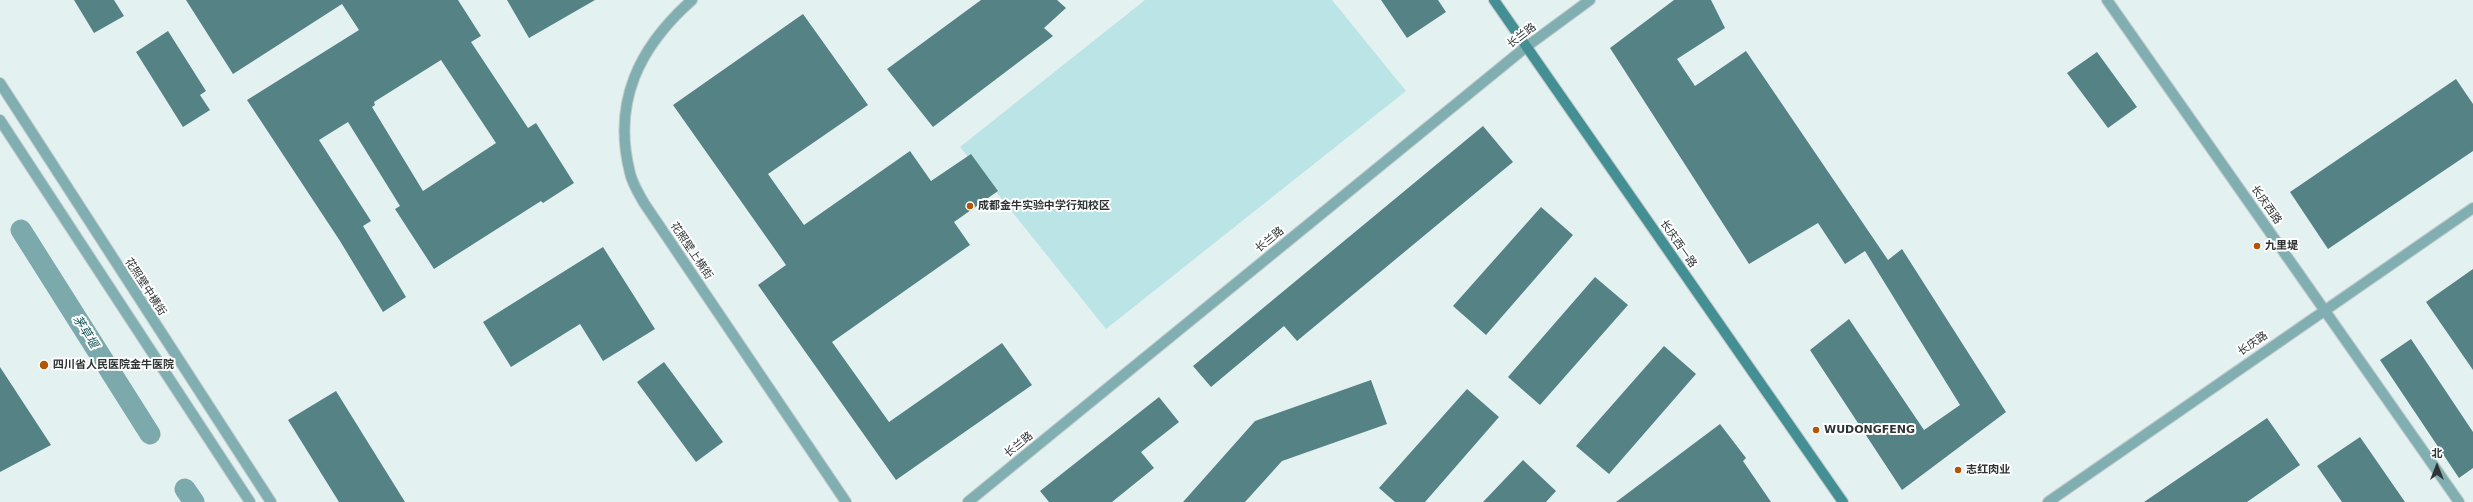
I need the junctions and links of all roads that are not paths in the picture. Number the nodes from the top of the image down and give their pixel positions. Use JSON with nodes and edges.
{"nodes":[{"id":1,"x":692,"y":0,"type":"edge"},
{"id":2,"x":1494,"y":0,"type":"edge"},
{"id":3,"x":1590,"y":0,"type":"edge"},
{"id":4,"x":2107,"y":0,"type":"edge"},
{"id":5,"x":1526,"y":47,"type":"junction"},
{"id":6,"x":0,"y":83,"type":"edge"},
{"id":7,"x":0,"y":120,"type":"edge"},
{"id":8,"x":2473,"y":208,"type":"edge"},
{"id":9,"x":2325,"y":309,"type":"junction"},
{"id":10,"x":250,"y":502,"type":"edge"},
{"id":11,"x":271,"y":502,"type":"edge"},
{"id":12,"x":846,"y":502,"type":"edge"},
{"id":13,"x":968,"y":502,"type":"edge"},
{"id":14,"x":1843,"y":502,"type":"edge"},
{"id":15,"x":2048,"y":502,"type":"edge"},
{"id":16,"x":2459,"y":502,"type":"edge"}],
"edges":[{"from":1,"to":12,"type":"street","name":"花照壁上横街"},
{"from":2,"to":5,"type":"main road","name":"长庆西一路"},
{"from":3,"to":5,"type":"street","name":"长兰路"},
{"from":4,"to":9,"type":"street","name":"长庆西路"},
{"from":5,"to":13,"type":"street","name":"长兰路"},
{"from":5,"to":14,"type":"main road","name":"长庆西一路"},
{"from":6,"to":11,"type":"street","name":"花照壁中横街"},
{"from":7,"to":10,"type":"street"},
{"from":8,"to":9,"type":"street","name":"长庆路"},
{"from":9,"to":15,"type":"street","name":"长庆路"},
{"from":9,"to":16,"type":"street","name":"长庆西路"}]}
